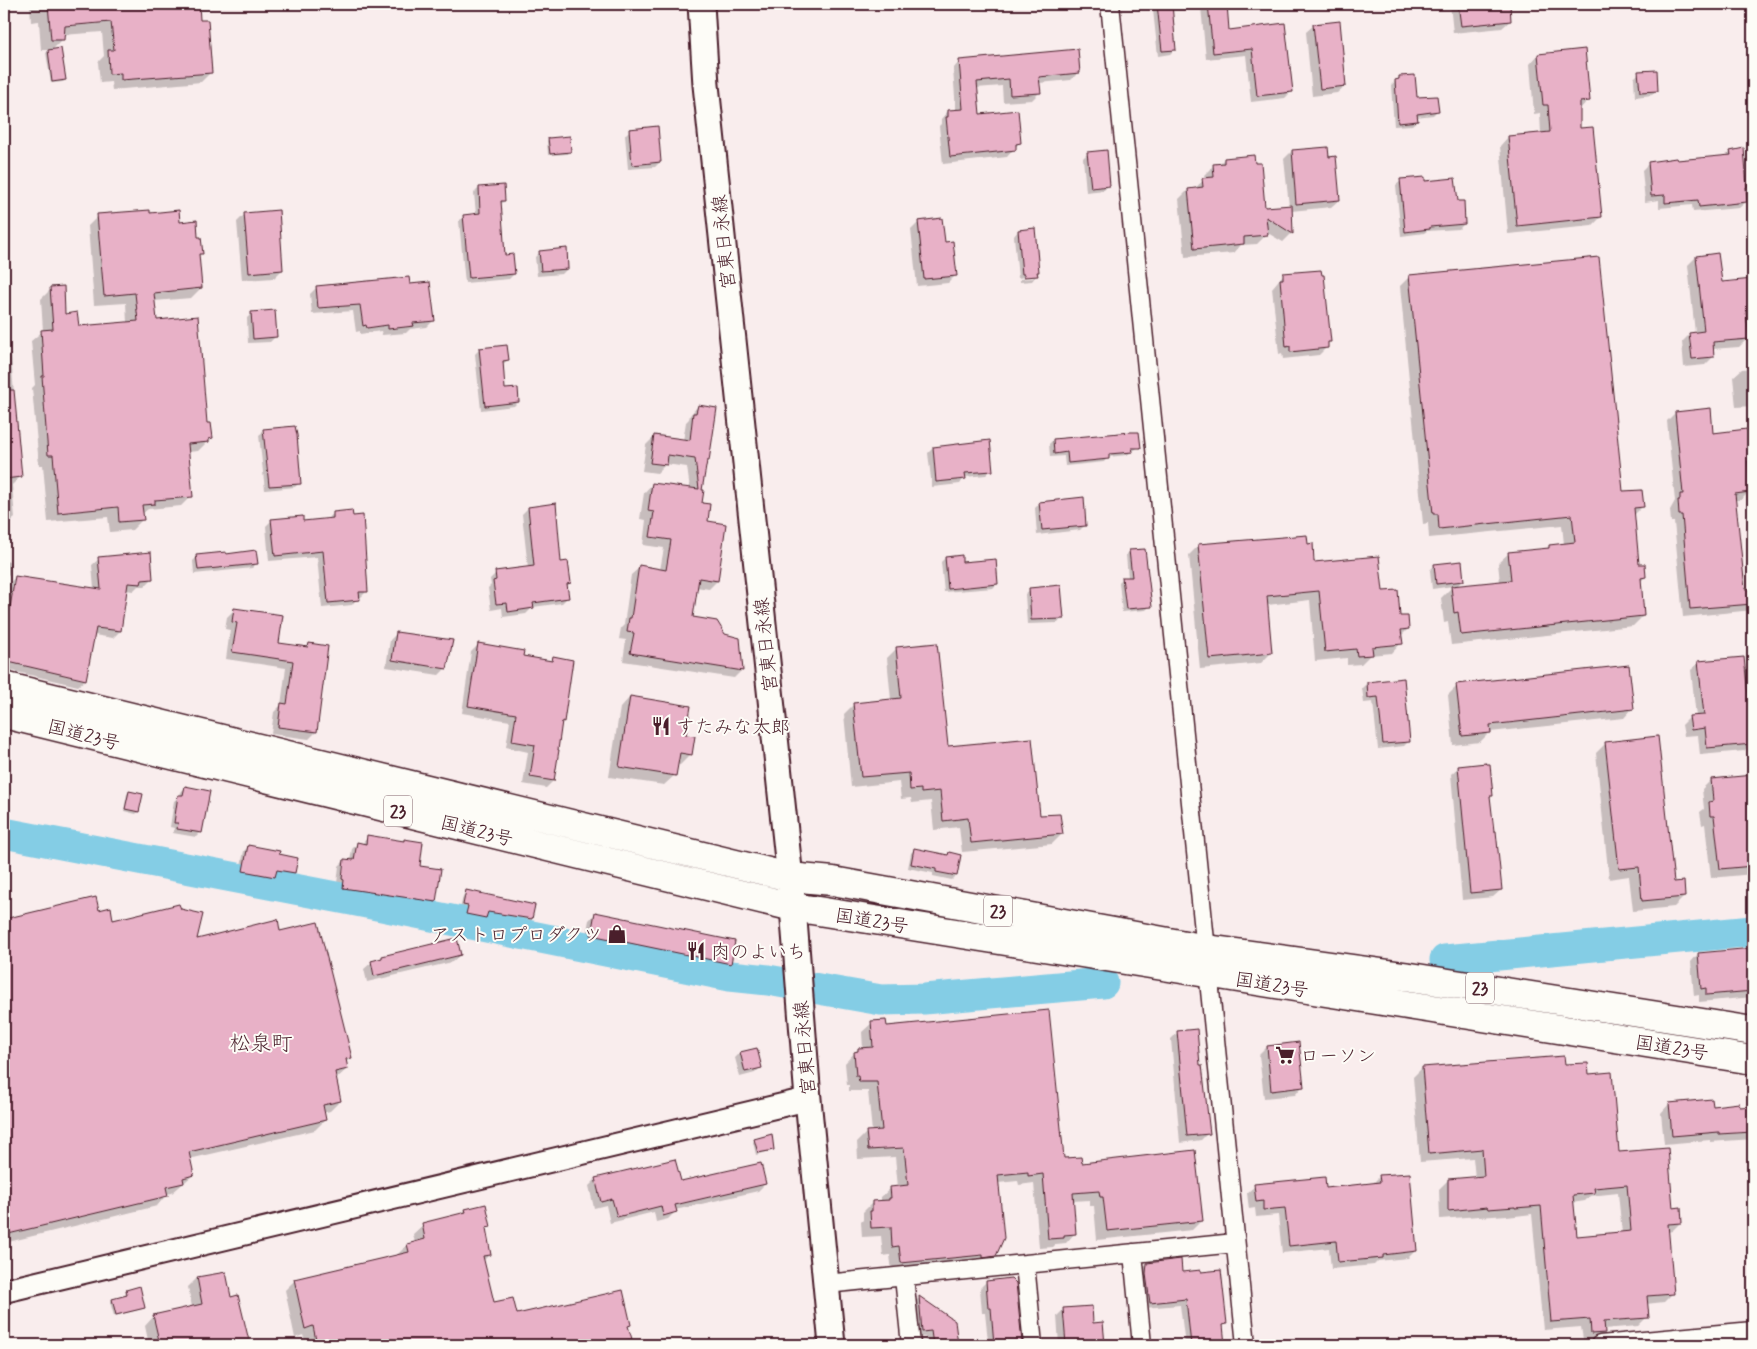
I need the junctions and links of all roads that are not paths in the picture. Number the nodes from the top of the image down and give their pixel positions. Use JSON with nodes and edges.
{"nodes":[{"id":1,"x":701,"y":4,"type":"edge"},
{"id":2,"x":1110,"y":4,"type":"edge"},
{"id":3,"x":4,"y":686,"type":"edge"},
{"id":4,"x":4,"y":714,"type":"edge"},
{"id":5,"x":789,"y":877,"type":"junction"},
{"id":6,"x":793,"y":907,"type":"junction"},
{"id":7,"x":1208,"y":962,"type":"junction"},
{"id":8,"x":1753,"y":1031,"type":"edge"},
{"id":9,"x":1753,"y":1060,"type":"edge"},
{"id":10,"x":808,"y":1099,"type":"junction"},
{"id":11,"x":1235,"y":1243,"type":"junction"},
{"id":12,"x":1133,"y":1253,"type":"junction"},
{"id":13,"x":1025,"y":1264,"type":"junction"},
{"id":14,"x":904,"y":1277,"type":"junction"},
{"id":15,"x":826,"y":1284,"type":"junction"},
{"id":16,"x":4,"y":1291,"type":"edge"},
{"id":17,"x":1753,"y":1331,"type":"edge"},
{"id":18,"x":1633,"y":1344,"type":"edge"},
{"id":19,"x":832,"y":1345,"type":"edge"},
{"id":20,"x":911,"y":1345,"type":"edge"},
{"id":21,"x":1033,"y":1345,"type":"edge"},
{"id":22,"x":1142,"y":1345,"type":"edge"},
{"id":23,"x":1246,"y":1345,"type":"edge"},
{"id":24,"x":1600,"y":1345,"type":"edge"}],
"edges":[{"from":1,"to":5,"type":"main road","name":"宮東日永線"},
{"from":2,"to":7,"type":"street"},
{"from":3,"to":5,"type":"highway","name":"国道23号","number":"23"},
{"from":4,"to":6,"type":"highway","name":"国道23号","number":"23"},
{"from":5,"to":6,"type":"main road","name":"宮東日永線"},
{"from":5,"to":7,"type":"highway","name":"国道23号","number":"23"},
{"from":6,"to":7,"type":"highway","name":"国道23号","number":"23"},
{"from":6,"to":10,"type":"main road","name":"宮東日永線"},
{"from":7,"to":8,"type":"highway","name":"国道23号","number":"23"},
{"from":7,"to":9,"type":"highway","name":"国道23号","number":"23"},
{"from":7,"to":11,"type":"street"},
{"from":10,"to":15,"type":"main road","name":"宮東日永線"},
{"from":10,"to":16,"type":"street"},
{"from":11,"to":12,"type":"street"},
{"from":11,"to":23,"type":"street"},
{"from":12,"to":13,"type":"street"},
{"from":12,"to":22,"type":"street"},
{"from":13,"to":14,"type":"street"},
{"from":13,"to":21,"type":"street"},
{"from":14,"to":15,"type":"street"},
{"from":14,"to":20,"type":"street"},
{"from":15,"to":19,"type":"main road","name":"宮東日永線"},
{"from":17,"to":18,"type":"street"},
{"from":18,"to":24,"type":"street"}]}
